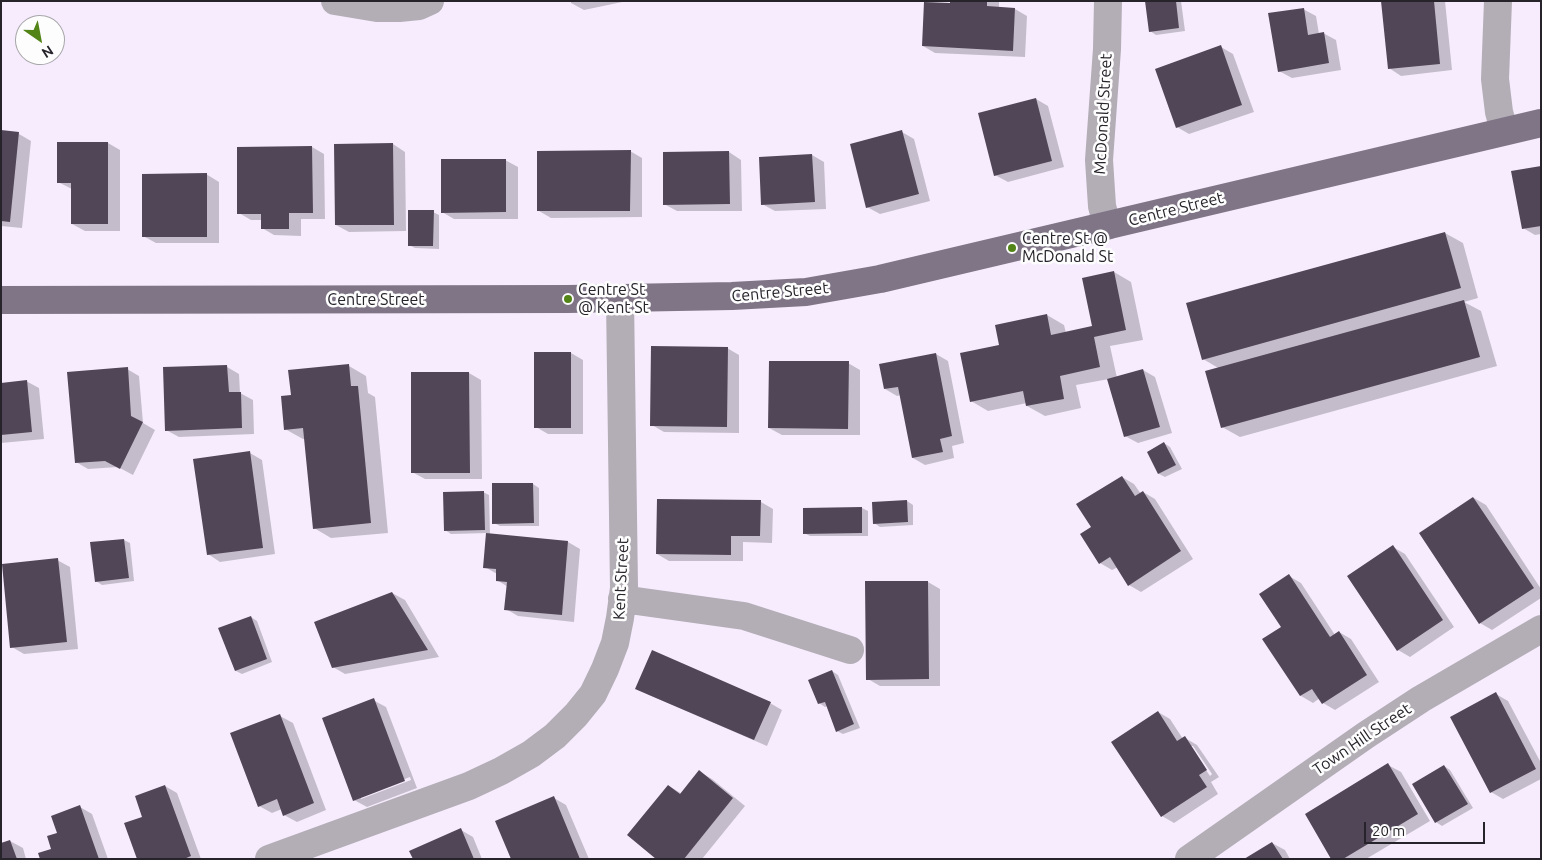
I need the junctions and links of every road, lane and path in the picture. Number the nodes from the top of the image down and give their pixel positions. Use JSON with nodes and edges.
{"nodes":[{"id":1,"x":335,"y":1,"type":"edge"},
{"id":2,"x":430,"y":1,"type":"edge"},
{"id":3,"x":1108,"y":1,"type":"edge"},
{"id":4,"x":1498,"y":1,"type":"edge"},
{"id":5,"x":1541,"y":123,"type":"edge"},
{"id":6,"x":1504,"y":130,"type":"junction"},
{"id":7,"x":1107,"y":226,"type":"junction"},
{"id":8,"x":620,"y":299,"type":"junction"},
{"id":9,"x":1,"y":300,"type":"edge"},
{"id":10,"x":622,"y":598,"type":"junction"},
{"id":11,"x":1541,"y":630,"type":"edge"},
{"id":12,"x":850,"y":650,"type":"dead end"},
{"id":13,"x":269,"y":859,"type":"edge"},
{"id":14,"x":1189,"y":859,"type":"edge"}],
"edges":[{"from":1,"to":2,"type":"street"},
{"from":3,"to":7,"type":"street","name":"McDonald Street"},
{"from":4,"to":6,"type":"street"},
{"from":5,"to":6,"type":"main road","name":"Centre Street"},
{"from":6,"to":7,"type":"main road","name":"Centre Street"},
{"from":7,"to":8,"type":"main road","name":"Centre Street"},
{"from":8,"to":9,"type":"main road","name":"Centre Street"},
{"from":8,"to":10,"type":"street","name":"Kent Street"},
{"from":10,"to":12,"type":"street"},
{"from":10,"to":13,"type":"street","name":"Kent Street"},
{"from":11,"to":14,"type":"street","name":"Town Hill Street"}]}
